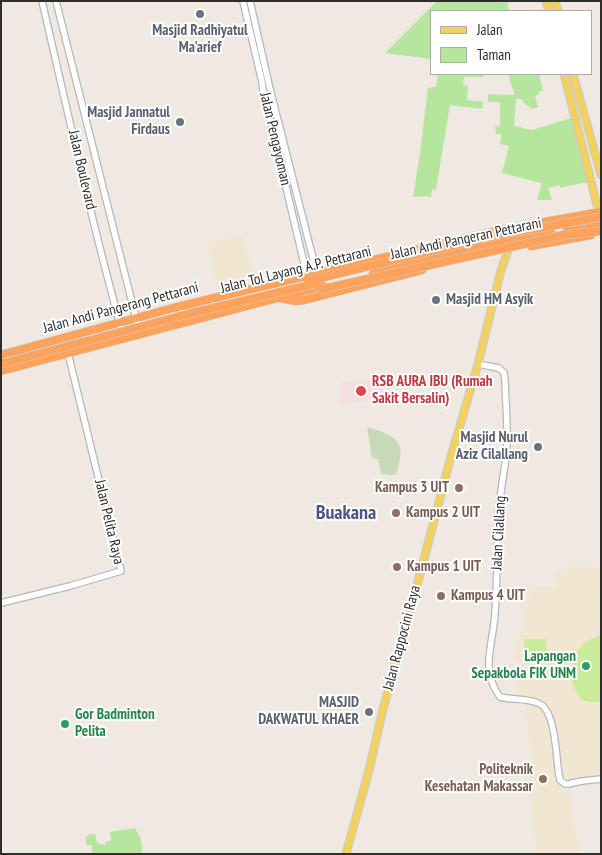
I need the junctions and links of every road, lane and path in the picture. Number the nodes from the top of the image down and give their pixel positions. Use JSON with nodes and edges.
{"nodes":[{"id":1,"x":42,"y":1,"type":"edge"},
{"id":2,"x":56,"y":1,"type":"edge"},
{"id":3,"x":243,"y":1,"type":"edge"},
{"id":4,"x":250,"y":1,"type":"edge"},
{"id":5,"x":557,"y":6,"type":"edge"},
{"id":6,"x":548,"y":7,"type":"edge"},
{"id":7,"x":564,"y":75,"type":"edge"},
{"id":8,"x":573,"y":75,"type":"edge"},
{"id":9,"x":601,"y":175,"type":"edge"},
{"id":10,"x":600,"y":216,"type":"edge"},
{"id":11,"x":302,"y":218,"type":"junction"},
{"id":12,"x":294,"y":221,"type":"junction"},
{"id":13,"x":601,"y":226,"type":"edge"},
{"id":14,"x":601,"y":232,"type":"edge"},
{"id":15,"x":455,"y":241,"type":"junction"},
{"id":16,"x":434,"y":246,"type":"junction"},
{"id":17,"x":508,"y":250,"type":"junction"},
{"id":18,"x":459,"y":253,"type":"junction"},
{"id":19,"x":437,"y":258,"type":"junction"},
{"id":20,"x":317,"y":274,"type":"junction"},
{"id":21,"x":307,"y":276,"type":"junction"},
{"id":22,"x":279,"y":298,"type":"junction"},
{"id":23,"x":136,"y":319,"type":"junction"},
{"id":24,"x":120,"y":324,"type":"junction"},
{"id":25,"x":140,"y":335,"type":"junction"},
{"id":26,"x":124,"y":339,"type":"junction"},
{"id":27,"x":68,"y":353,"type":"junction"},
{"id":28,"x":1,"y":355,"type":"edge"},
{"id":29,"x":1,"y":362,"type":"edge"},
{"id":30,"x":478,"y":364,"type":"junction"},
{"id":31,"x":1,"y":371,"type":"edge"},
{"id":32,"x":1,"y":604,"type":"edge"},
{"id":33,"x":601,"y":779,"type":"edge"},
{"id":34,"x":346,"y":854,"type":"edge"}],
"edges":[{"from":1,"to":24,"type":"street","name":"Jalan Boulevard"},
{"from":2,"to":23,"type":"street","name":"Jalan Boulevard"},
{"from":3,"to":12,"type":"street","name":"Jalan Pengayoman"},
{"from":4,"to":11,"type":"street","name":"Jalan Pengayoman"},
{"from":5,"to":6,"type":"main road"},
{"from":7,"to":10,"type":"main road"},
{"from":8,"to":9,"type":"main road"},
{"from":10,"to":15,"type":"highway","name":"Jalan Andi Pangerang Pettarani"},
{"from":10,"to":29,"type":"highway","name":"Jalan Tol Layang A.P. Pettarani","bridge":true},
{"from":11,"to":12,"type":"street"},
{"from":11,"to":20,"type":"street","name":"Jalan Pengayoman"},
{"from":12,"to":21,"type":"street","name":"Jalan Pengayoman"},
{"from":13,"to":18,"type":"highway","name":"Jalan Andi Pangeran Pettarani"},
{"from":14,"to":17,"type":"highway","name":"Jalan Andi Pangeran Pettarani"},
{"from":14,"to":29,"type":"highway","name":"Jalan Tol Layang A.P. Pettarani","bridge":true},
{"from":15,"to":16,"type":"highway","name":"Jalan Andi Pangerang Pettarani"},
{"from":15,"to":18,"type":"highway"},
{"from":16,"to":19,"type":"highway"},
{"from":16,"to":20,"type":"highway","name":"Jalan Andi Pangerang Pettarani"},
{"from":17,"to":22,"type":"highway","name":"Jalan Andi Pangeran Pettarani"},
{"from":17,"to":30,"type":"main road","name":"Jalan Rappocini Raya"},
{"from":18,"to":19,"type":"highway","name":"Jalan Andi Pangeran Pettarani"},
{"from":19,"to":22,"type":"highway","name":"Jalan Andi Pangeran Pettarani"},
{"from":20,"to":21,"type":"highway","name":"Jalan Andi Pangerang Pettarani"},
{"from":21,"to":23,"type":"highway","name":"Jalan Andi Pangerang Pettarani"},
{"from":22,"to":25,"type":"highway","name":"Jalan Andi Pangeran Pettarani"},
{"from":23,"to":24,"type":"highway","name":"Jalan Andi Pangerang Pettarani"},
{"from":23,"to":25,"type":"street","name":"Jalan Boulevard"},
{"from":24,"to":26,"type":"street","name":"Jalan Boulevard"},
{"from":24,"to":28,"type":"highway","name":"Jalan Andi Pangerang Pettarani"},
{"from":25,"to":26,"type":"highway","name":"Jalan Andi Pangeran Pettarani"},
{"from":26,"to":27,"type":"highway","name":"Jalan Andi Pangeran Pettarani"},
{"from":27,"to":31,"type":"highway","name":"Jalan Andi Pangeran Pettarani"},
{"from":27,"to":32,"type":"street","name":"Jalan Pelita Raya"},
{"from":30,"to":33,"type":"street","name":"Jalan Cilallang"},
{"from":30,"to":34,"type":"main road","name":"Jalan Rappocini Raya"}]}
